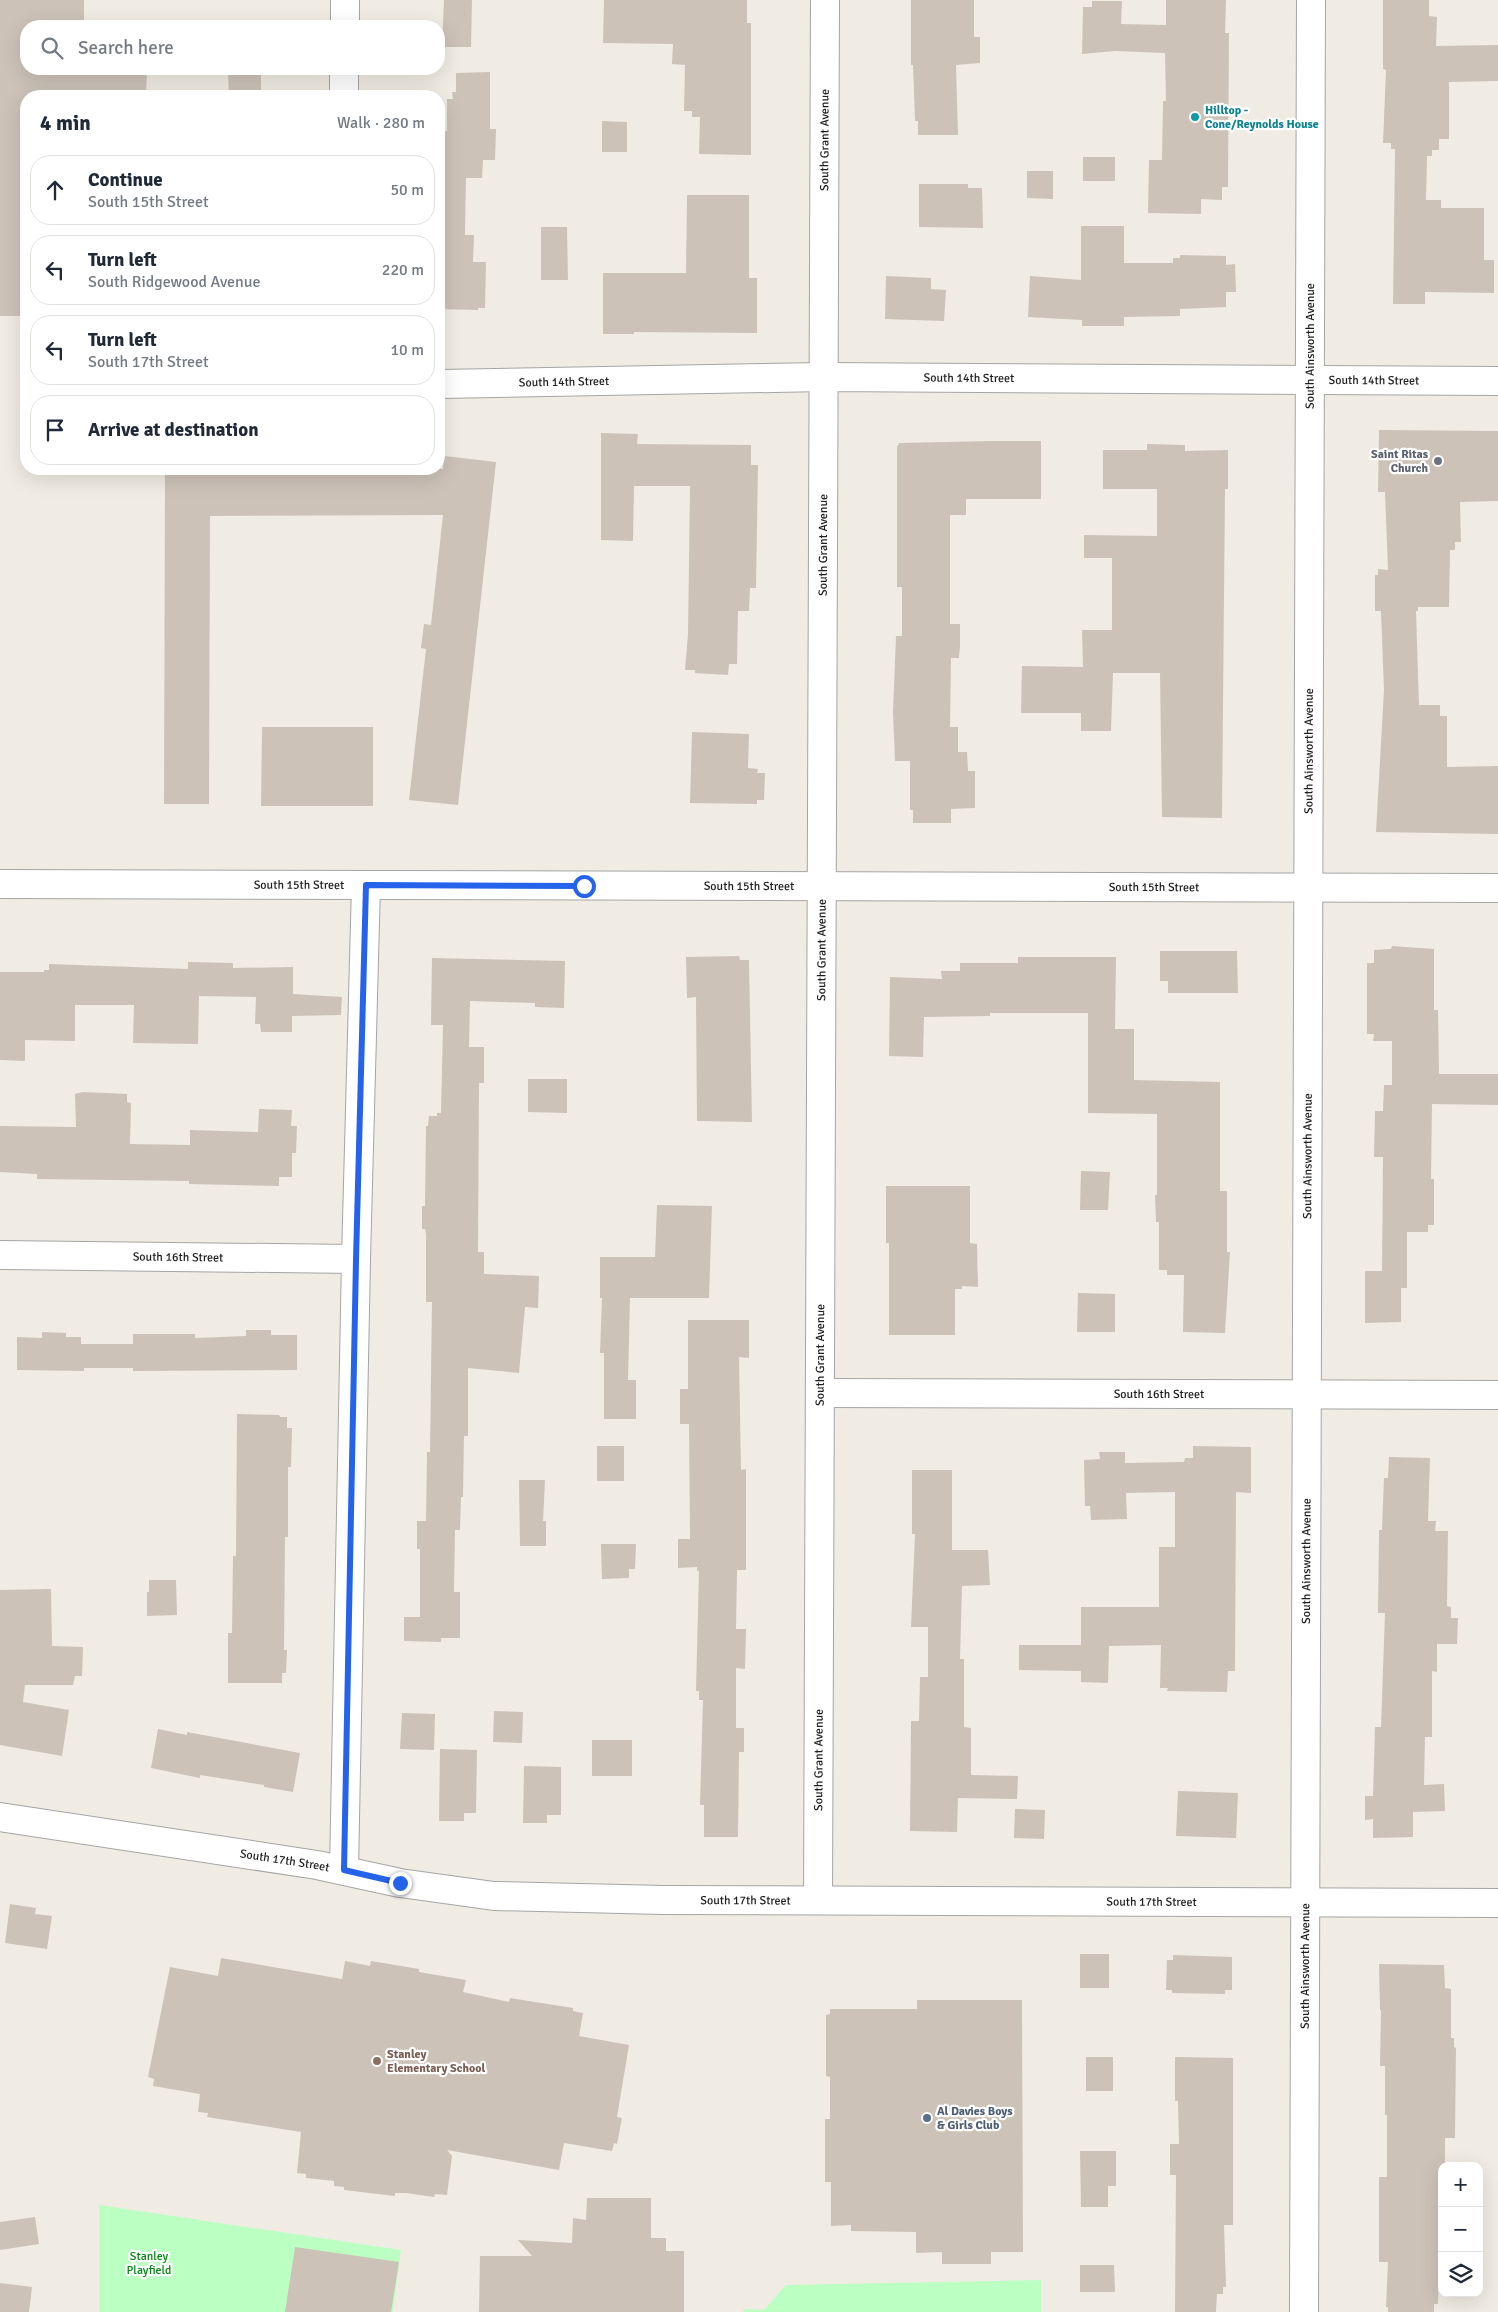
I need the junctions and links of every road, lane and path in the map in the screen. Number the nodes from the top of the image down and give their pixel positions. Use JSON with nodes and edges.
{"nodes":[{"id":1,"x":345,"y":0,"type":"edge"},
{"id":2,"x":825,"y":0,"type":"edge"},
{"id":3,"x":1311,"y":0,"type":"edge"},
{"id":4,"x":345,"y":20,"type":"edge"},
{"id":5,"x":344,"y":75,"type":"edge"},
{"id":6,"x":344,"y":90,"type":"edge"},
{"id":7,"x":824,"y":377,"type":"junction"},
{"id":8,"x":1310,"y":379,"type":"junction"},
{"id":9,"x":1498,"y":381,"type":"edge"},
{"id":10,"x":445,"y":384,"type":"edge"},
{"id":11,"x":0,"y":884,"type":"edge"},
{"id":12,"x":366,"y":885,"type":"junction"},
{"id":13,"x":822,"y":886,"type":"junction"},
{"id":14,"x":1308,"y":888,"type":"junction"},
{"id":15,"x":1498,"y":888,"type":"edge"},
{"id":16,"x":0,"y":1255,"type":"edge"},
{"id":17,"x":356,"y":1260,"type":"junction"},
{"id":18,"x":820,"y":1393,"type":"junction"},
{"id":19,"x":1306,"y":1394,"type":"junction"},
{"id":20,"x":1498,"y":1395,"type":"edge"},
{"id":21,"x":0,"y":1817,"type":"edge"},
{"id":22,"x":344,"y":1870,"type":"junction"},
{"id":23,"x":818,"y":1900,"type":"junction"},
{"id":24,"x":1305,"y":1903,"type":"junction"},
{"id":25,"x":1498,"y":1903,"type":"edge"},
{"id":26,"x":1304,"y":2312,"type":"edge"}],
"edges":[{"from":1,"to":4,"type":"street"},
{"from":2,"to":7,"type":"street","name":"South Grant Avenue"},
{"from":3,"to":8,"type":"street","name":"South Ainsworth Avenue"},
{"from":5,"to":6,"type":"street"},
{"from":7,"to":8,"type":"street","name":"South 14th Street"},
{"from":7,"to":10,"type":"street","name":"South 14th Street"},
{"from":7,"to":13,"type":"street","name":"South Grant Avenue"},
{"from":8,"to":9,"type":"street","name":"South 14th Street"},
{"from":8,"to":14,"type":"street","name":"South Ainsworth Avenue"},
{"from":11,"to":12,"type":"street","name":"South 15th Street"},
{"from":12,"to":13,"type":"street","name":"South 15th Street"},
{"from":12,"to":17,"type":"street"},
{"from":13,"to":14,"type":"street","name":"South 15th Street"},
{"from":13,"to":18,"type":"street","name":"South Grant Avenue"},
{"from":14,"to":15,"type":"street","name":"South 15th Street"},
{"from":14,"to":19,"type":"street","name":"South Ainsworth Avenue"},
{"from":16,"to":17,"type":"street","name":"South 16th Street"},
{"from":17,"to":22,"type":"street"},
{"from":18,"to":19,"type":"street","name":"South 16th Street"},
{"from":18,"to":23,"type":"street","name":"South Grant Avenue"},
{"from":19,"to":20,"type":"street","name":"South 16th Street"},
{"from":19,"to":24,"type":"street","name":"South Ainsworth Avenue"},
{"from":21,"to":22,"type":"street","name":"South 17th Street"},
{"from":22,"to":23,"type":"street","name":"South 17th Street"},
{"from":23,"to":24,"type":"street","name":"South 17th Street"},
{"from":24,"to":25,"type":"street","name":"South 17th Street"},
{"from":24,"to":26,"type":"street","name":"South Ainsworth Avenue"}]}
